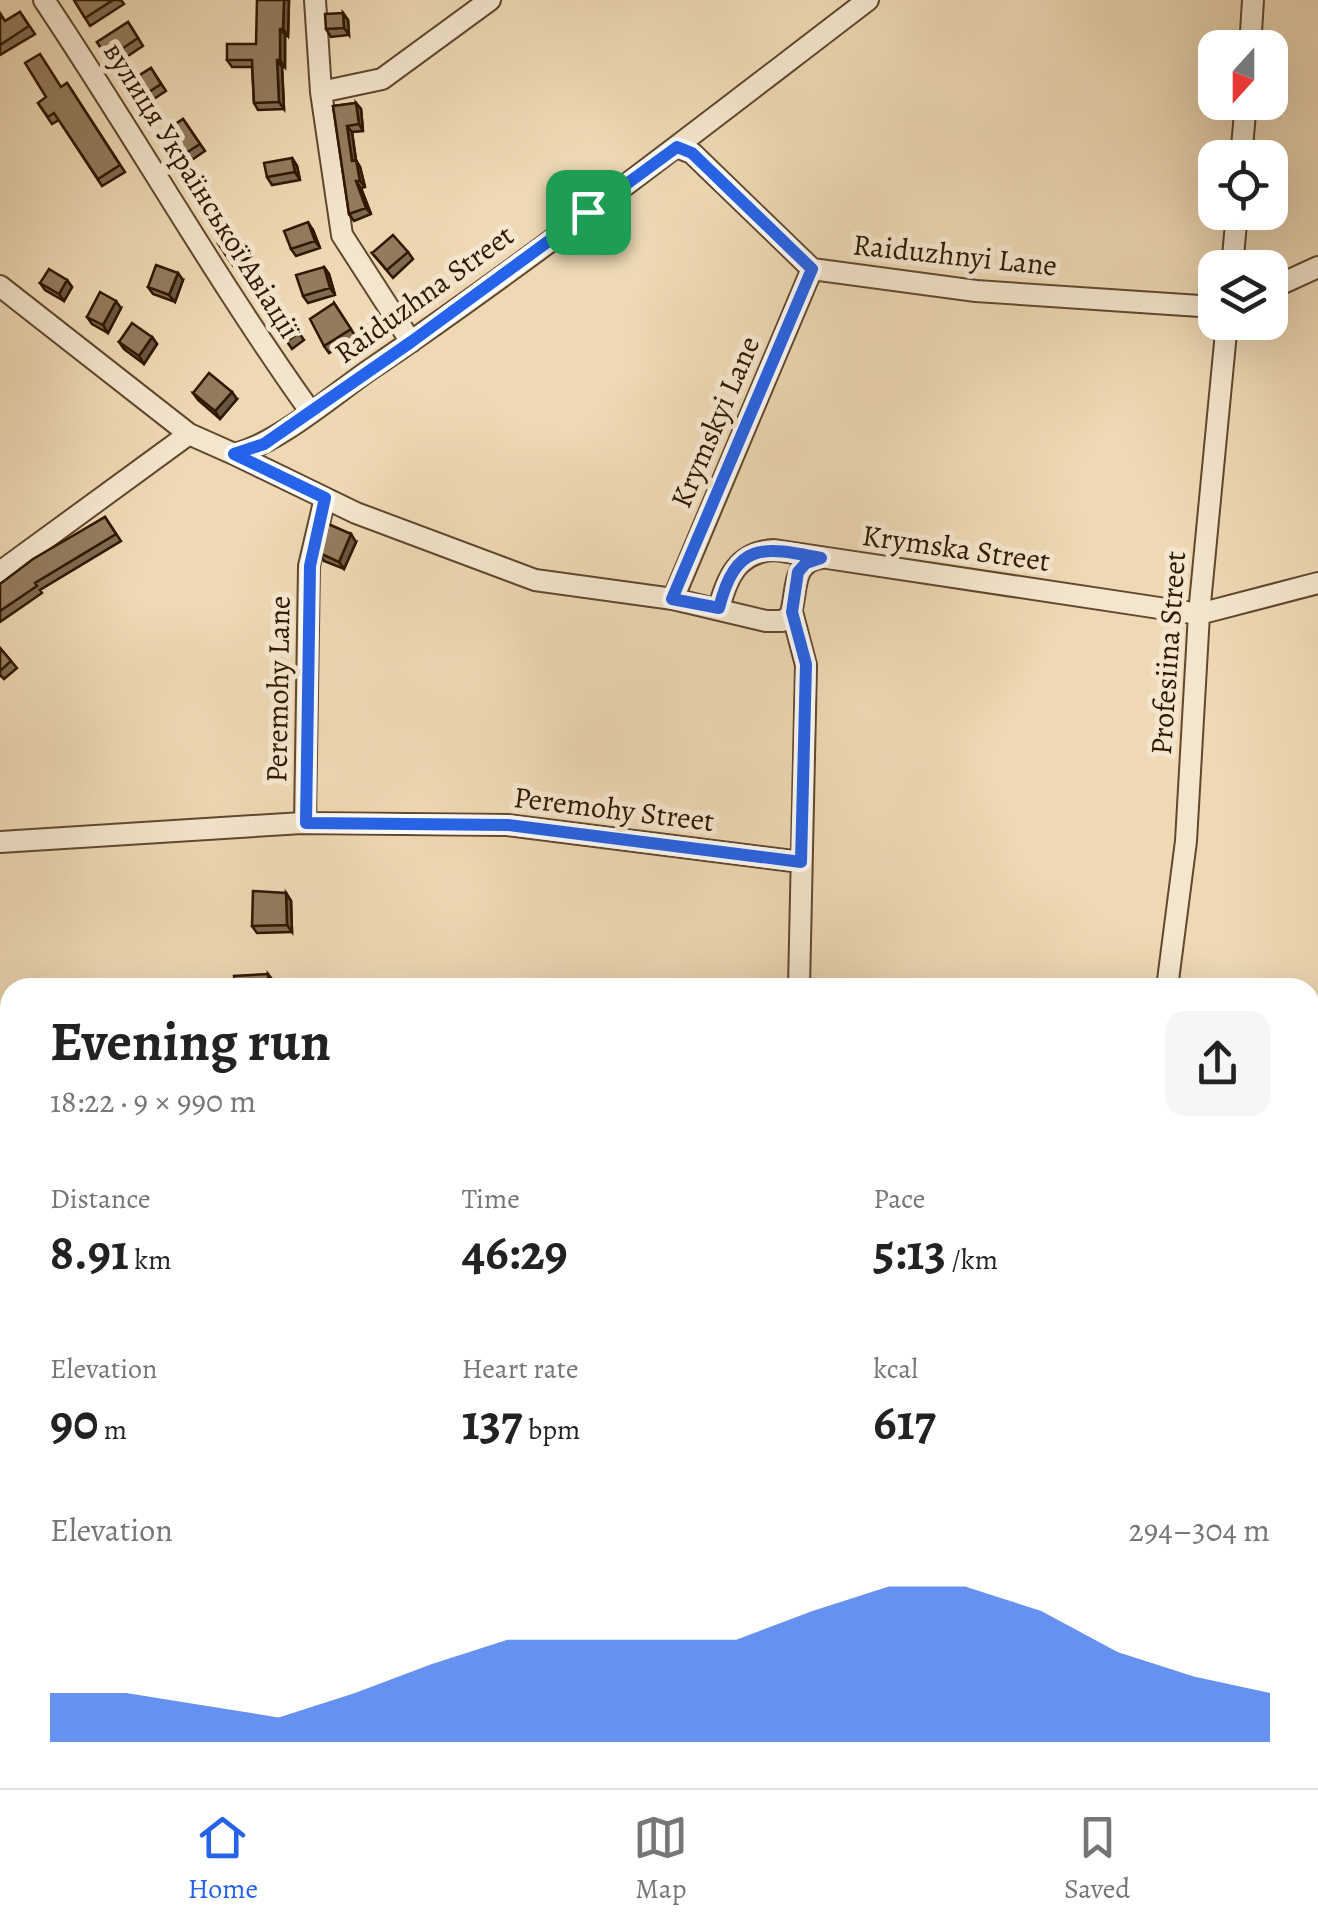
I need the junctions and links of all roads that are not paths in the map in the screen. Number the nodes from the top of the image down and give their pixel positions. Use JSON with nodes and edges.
{"nodes":[{"id":1,"x":44,"y":0,"type":"edge"},
{"id":2,"x":316,"y":0,"type":"edge"},
{"id":3,"x":490,"y":0,"type":"edge"},
{"id":4,"x":868,"y":0,"type":"edge"},
{"id":5,"x":1253,"y":0,"type":"edge"},
{"id":6,"x":1251,"y":30,"type":"edge"},
{"id":7,"x":320,"y":92,"type":"junction"},
{"id":8,"x":677,"y":147,"type":"junction"},
{"id":9,"x":1318,"y":267,"type":"edge"},
{"id":10,"x":812,"y":269,"type":"junction"},
{"id":11,"x":1288,"y":281,"type":"edge"},
{"id":12,"x":0,"y":286,"type":"edge"},
{"id":13,"x":1198,"y":307,"type":"edge"},
{"id":14,"x":1226,"y":340,"type":"edge"},
{"id":15,"x":411,"y":342,"type":"junction"},
{"id":16,"x":310,"y":410,"type":"junction"},
{"id":17,"x":189,"y":434,"type":"junction"},
{"id":18,"x":234,"y":454,"type":"junction"},
{"id":19,"x":325,"y":498,"type":"junction"},
{"id":20,"x":821,"y":558,"type":"junction"},
{"id":21,"x":0,"y":572,"type":"edge"},
{"id":22,"x":1318,"y":583,"type":"edge"},
{"id":23,"x":672,"y":599,"type":"junction"},
{"id":24,"x":719,"y":608,"type":"junction"},
{"id":25,"x":792,"y":612,"type":"junction"},
{"id":26,"x":1199,"y":614,"type":"junction"},
{"id":27,"x":766,"y":621,"type":"junction"},
{"id":28,"x":806,"y":664,"type":"junction"},
{"id":29,"x":306,"y":823,"type":"junction"},
{"id":30,"x":0,"y":842,"type":"edge"},
{"id":31,"x":801,"y":862,"type":"junction"},
{"id":32,"x":799,"y":978,"type":"edge"},
{"id":33,"x":1168,"y":978,"type":"edge"}],
"edges":[{"from":1,"to":16,"type":"street","name":"вулиця Української Авіації"},
{"from":2,"to":7,"type":"street"},
{"from":3,"to":7,"type":"street"},
{"from":4,"to":8,"type":"street","name":"Raiduzhna Street"},
{"from":5,"to":6,"type":"street"},
{"from":7,"to":15,"type":"street"},
{"from":8,"to":10,"type":"street","name":"Raiduzhnyi Lane"},
{"from":8,"to":15,"type":"street","name":"Raiduzhna Street"},
{"from":9,"to":11,"type":"street"},
{"from":10,"to":13,"type":"street","name":"Raiduzhnyi Lane"},
{"from":10,"to":23,"type":"street","name":"Krymskyi Lane"},
{"from":12,"to":17,"type":"street"},
{"from":14,"to":26,"type":"street","name":"Profesiina Street"},
{"from":15,"to":16,"type":"street","name":"Raiduzhna Street"},
{"from":16,"to":18,"type":"street","name":"Raiduzhna Street"},
{"from":17,"to":18,"type":"street"},
{"from":17,"to":21,"type":"street"},
{"from":18,"to":19,"type":"street"},
{"from":19,"to":23,"type":"street"},
{"from":19,"to":29,"type":"street","name":"Peremohy Lane"},
{"from":20,"to":24,"type":"street"},
{"from":20,"to":25,"type":"street","name":"Krymska Street"},
{"from":20,"to":26,"type":"street","name":"Krymska Street"},
{"from":22,"to":26,"type":"street","name":"Krymska Street"},
{"from":23,"to":24,"type":"street"},
{"from":24,"to":27,"type":"street"},
{"from":25,"to":27,"type":"street"},
{"from":25,"to":28,"type":"street"},
{"from":26,"to":33,"type":"street","name":"Profesiina Street"},
{"from":27,"to":28,"type":"street"},
{"from":28,"to":31,"type":"street"},
{"from":29,"to":30,"type":"street","name":"Peremohy Street"},
{"from":29,"to":31,"type":"street","name":"Peremohy Street"},
{"from":31,"to":32,"type":"street"}]}
